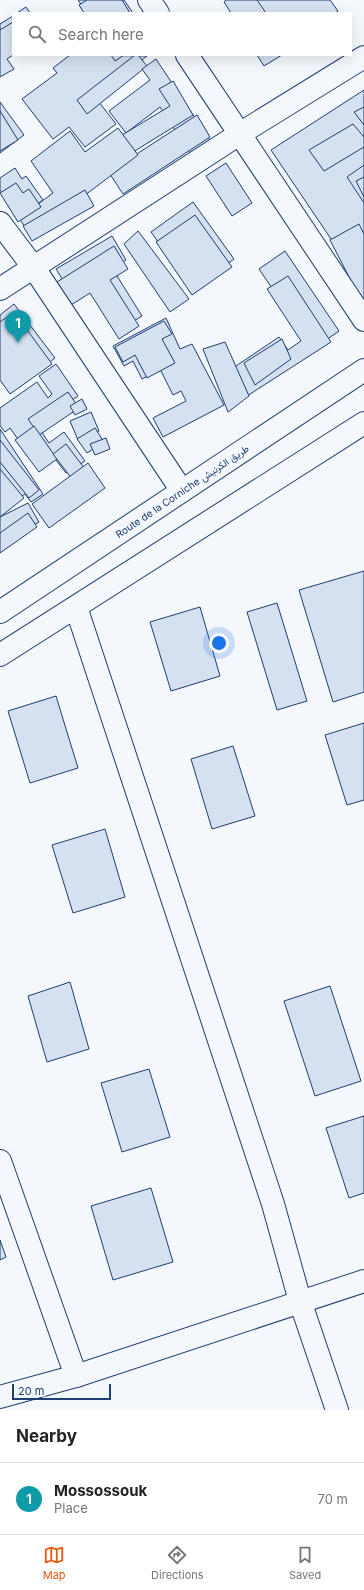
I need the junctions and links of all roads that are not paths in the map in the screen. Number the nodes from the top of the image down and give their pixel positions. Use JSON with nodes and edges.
{"nodes":[{"id":1,"x":149,"y":0,"type":"edge"},
{"id":2,"x":157,"y":12,"type":"edge"},
{"id":3,"x":188,"y":56,"type":"edge"},
{"id":4,"x":364,"y":57,"type":"edge"},
{"id":5,"x":241,"y":133,"type":"junction"},
{"id":6,"x":0,"y":223,"type":"edge"},
{"id":7,"x":34,"y":268,"type":"junction"},
{"id":8,"x":0,"y":289,"type":"edge"},
{"id":9,"x":364,"y":320,"type":"edge"},
{"id":10,"x":364,"y":370,"type":"edge"},
{"id":11,"x":364,"y":423,"type":"edge"},
{"id":12,"x":182,"y":491,"type":"junction"},
{"id":13,"x":76,"y":607,"type":"junction"},
{"id":14,"x":0,"y":612,"type":"edge"},
{"id":15,"x":0,"y":655,"type":"edge"},
{"id":16,"x":0,"y":1161,"type":"edge"},
{"id":17,"x":364,"y":1281,"type":"edge"},
{"id":18,"x":300,"y":1301,"type":"junction"},
{"id":19,"x":76,"y":1376,"type":"junction"},
{"id":20,"x":0,"y":1397,"type":"edge"},
{"id":21,"x":337,"y":1410,"type":"edge"}],
"edges":[{"from":1,"to":2,"type":"street"},
{"from":3,"to":5,"type":"street"},
{"from":4,"to":5,"type":"street"},
{"from":5,"to":7,"type":"street"},
{"from":5,"to":9,"type":"street"},
{"from":6,"to":7,"type":"street"},
{"from":7,"to":8,"type":"street"},
{"from":7,"to":12,"type":"street"},
{"from":10,"to":12,"type":"street","name":"Route de la Corniche طريق الكرنيش"},
{"from":11,"to":13,"type":"street"},
{"from":12,"to":14,"type":"street","name":"Route de la Corniche طريق الكرنيش"},
{"from":13,"to":15,"type":"street"},
{"from":13,"to":18,"type":"street"},
{"from":16,"to":19,"type":"street"},
{"from":17,"to":18,"type":"street"},
{"from":18,"to":19,"type":"street"},
{"from":18,"to":21,"type":"street"},
{"from":19,"to":20,"type":"street"}]}
